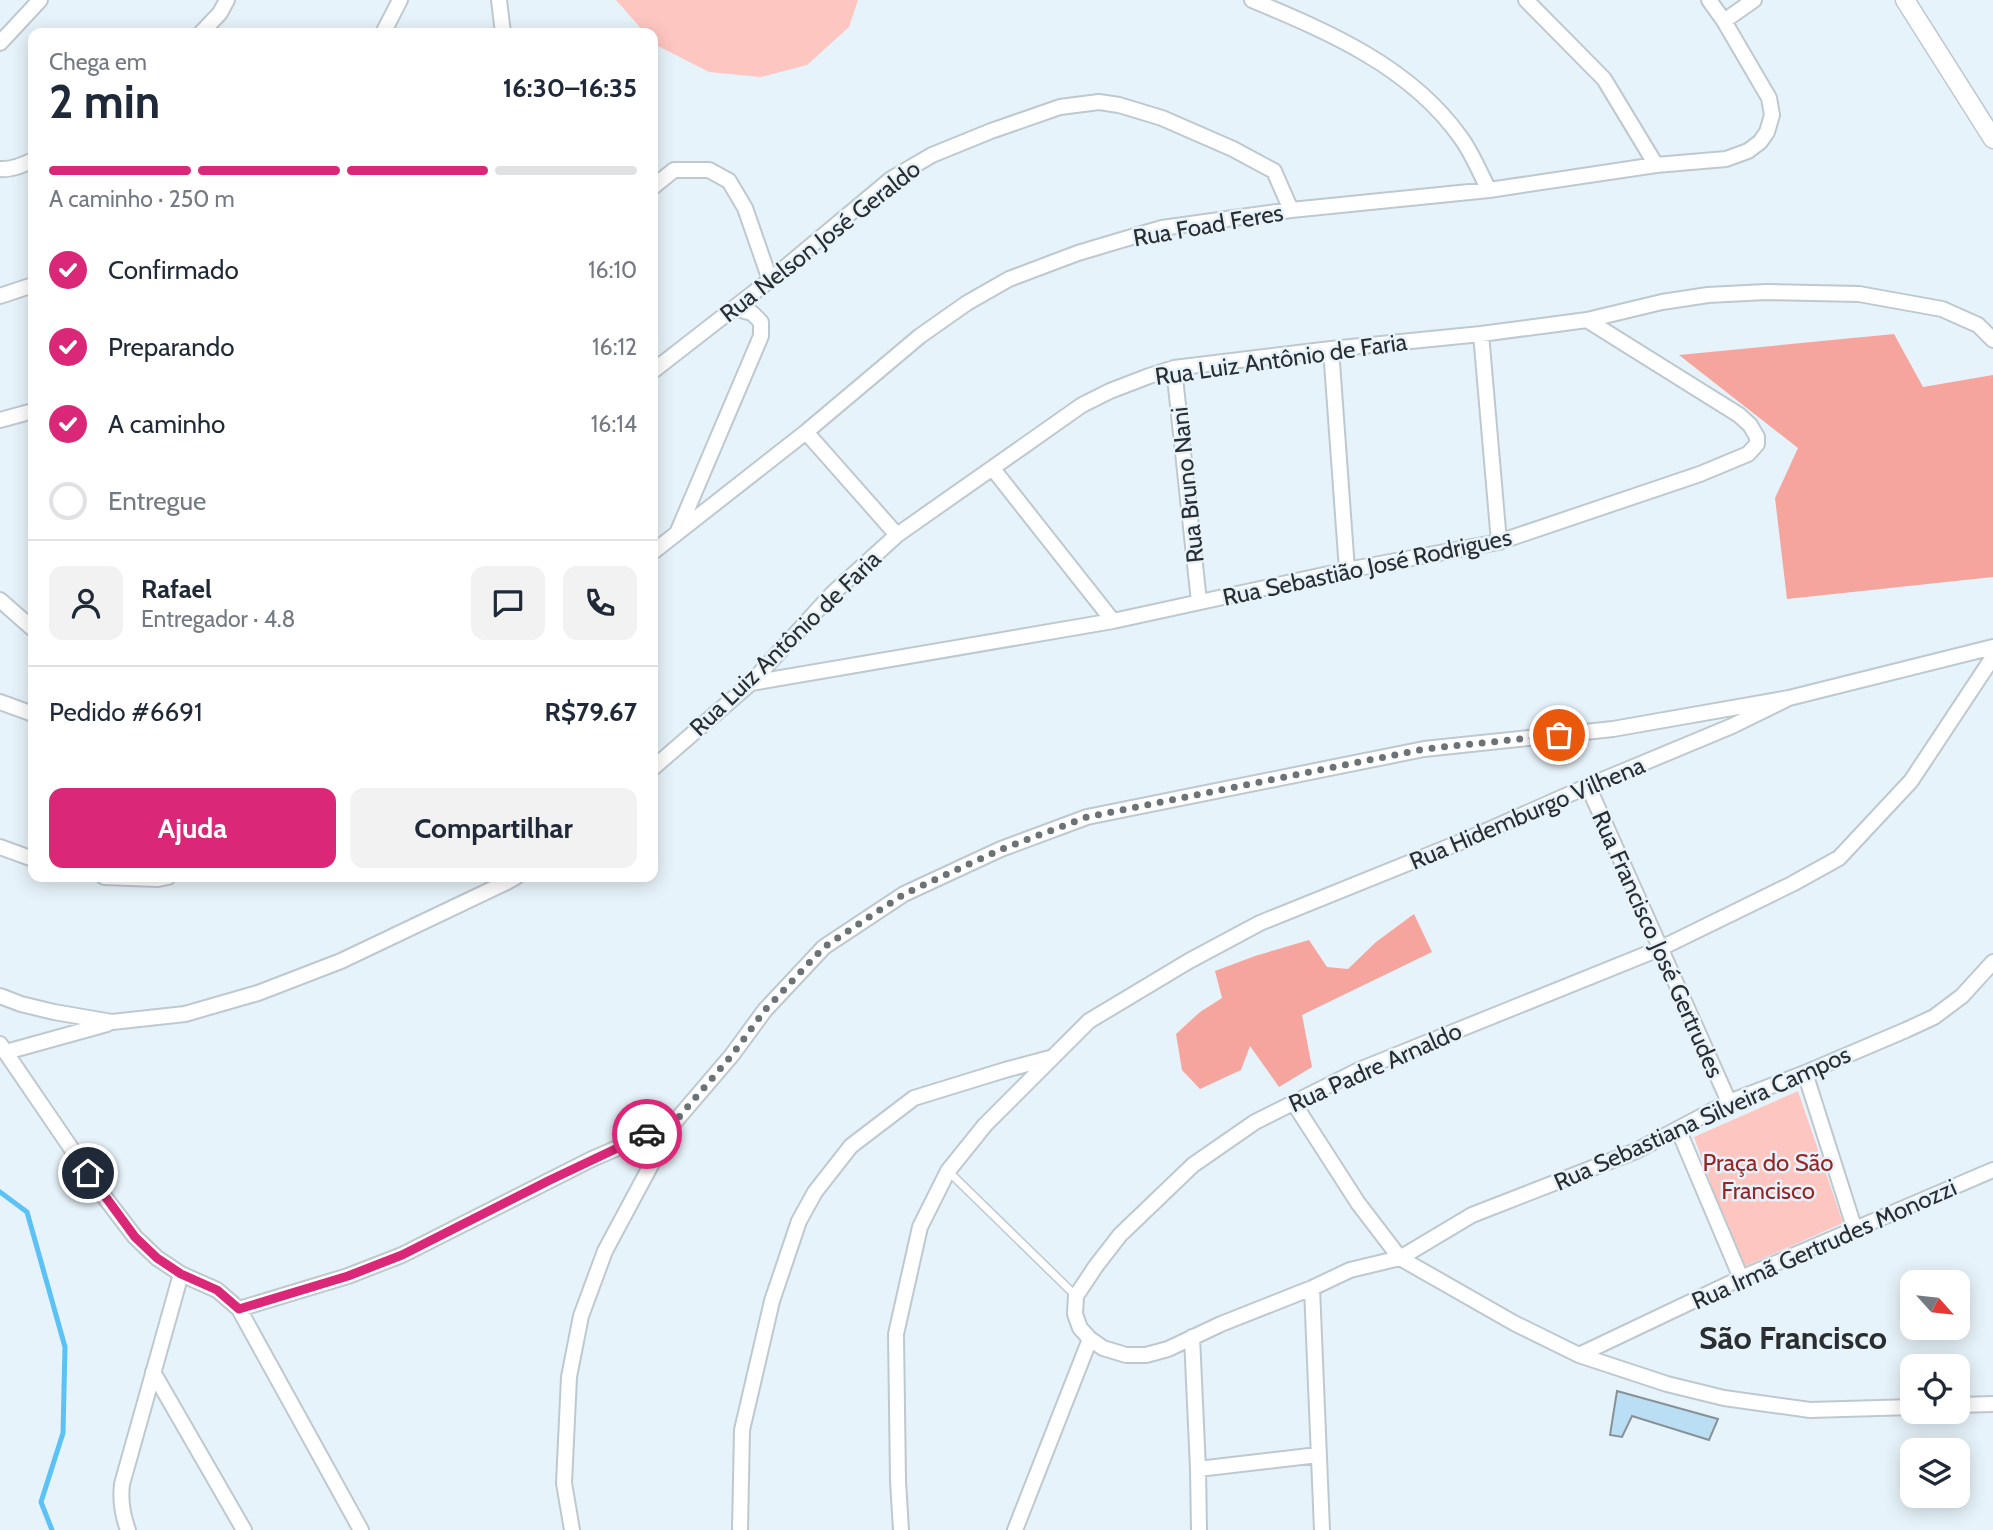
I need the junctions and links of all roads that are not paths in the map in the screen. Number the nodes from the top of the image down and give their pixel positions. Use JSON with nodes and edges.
{"nodes":[{"id":1,"x":40,"y":0,"type":"edge"},
{"id":2,"x":227,"y":0,"type":"edge"},
{"id":3,"x":400,"y":0,"type":"edge"},
{"id":4,"x":499,"y":0,"type":"edge"},
{"id":5,"x":1252,"y":0,"type":"edge"},
{"id":6,"x":1526,"y":0,"type":"edge"},
{"id":7,"x":1709,"y":0,"type":"edge"},
{"id":8,"x":1754,"y":0,"type":"edge"},
{"id":9,"x":1905,"y":0,"type":"edge"},
{"id":10,"x":1724,"y":21,"type":"junction"},
{"id":11,"x":206,"y":28,"type":"edge"},
{"id":12,"x":386,"y":28,"type":"edge"},
{"id":13,"x":502,"y":28,"type":"edge"},
{"id":14,"x":0,"y":43,"type":"edge"},
{"id":15,"x":1993,"y":139,"type":"edge"},
{"id":16,"x":28,"y":162,"type":"edge"},
{"id":17,"x":1656,"y":165,"type":"junction"},
{"id":18,"x":0,"y":169,"type":"edge"},
{"id":19,"x":658,"y":183,"type":"edge"},
{"id":20,"x":1489,"y":190,"type":"junction"},
{"id":21,"x":1291,"y":210,"type":"junction"},
{"id":22,"x":770,"y":280,"type":"junction"},
{"id":23,"x":28,"y":287,"type":"edge"},
{"id":24,"x":0,"y":296,"type":"edge"},
{"id":25,"x":734,"y":308,"type":"junction"},
{"id":26,"x":1587,"y":320,"type":"junction"},
{"id":27,"x":1481,"y":334,"type":"junction"},
{"id":28,"x":1993,"y":340,"type":"edge"},
{"id":29,"x":1331,"y":349,"type":"junction"},
{"id":30,"x":658,"y":367,"type":"edge"},
{"id":31,"x":1174,"y":368,"type":"junction"},
{"id":32,"x":28,"y":412,"type":"edge"},
{"id":33,"x":0,"y":420,"type":"edge"},
{"id":34,"x":806,"y":432,"type":"junction"},
{"id":35,"x":993,"y":468,"type":"junction"},
{"id":36,"x":677,"y":532,"type":"junction"},
{"id":37,"x":897,"y":535,"type":"junction"},
{"id":38,"x":1499,"y":542,"type":"junction"},
{"id":39,"x":658,"y":548,"type":"edge"},
{"id":40,"x":1347,"y":570,"type":"junction"},
{"id":41,"x":0,"y":600,"type":"edge"},
{"id":42,"x":1199,"y":602,"type":"junction"},
{"id":43,"x":1113,"y":621,"type":"junction"},
{"id":44,"x":28,"y":625,"type":"edge"},
{"id":45,"x":1993,"y":647,"type":"edge"},
{"id":46,"x":1993,"y":657,"type":"edge"},
{"id":47,"x":751,"y":682,"type":"junction"},
{"id":48,"x":1789,"y":698,"type":"junction"},
{"id":49,"x":0,"y":702,"type":"edge"},
{"id":50,"x":28,"y":712,"type":"edge"},
{"id":51,"x":658,"y":764,"type":"edge"},
{"id":52,"x":1588,"y":786,"type":"junction"},
{"id":53,"x":0,"y":847,"type":"edge"},
{"id":54,"x":28,"y":857,"type":"edge"},
{"id":55,"x":500,"y":882,"type":"edge"},
{"id":56,"x":1659,"y":949,"type":"junction"},
{"id":57,"x":1993,"y":962,"type":"edge"},
{"id":58,"x":0,"y":996,"type":"edge"},
{"id":59,"x":112,"y":1022,"type":"junction"},
{"id":60,"x":3,"y":1048,"type":"edge"},
{"id":61,"x":1052,"y":1058,"type":"junction"},
{"id":62,"x":1805,"y":1073,"type":"junction"},
{"id":63,"x":1293,"y":1102,"type":"junction"},
{"id":64,"x":1729,"y":1102,"type":"junction"},
{"id":65,"x":673,"y":1124,"type":"junction"},
{"id":66,"x":1678,"y":1129,"type":"junction"},
{"id":67,"x":1993,"y":1170,"type":"edge"},
{"id":68,"x":948,"y":1171,"type":"junction"},
{"id":69,"x":1855,"y":1230,"type":"junction"},
{"id":70,"x":1400,"y":1258,"type":"junction"},
{"id":71,"x":181,"y":1274,"type":"junction"},
{"id":72,"x":1741,"y":1278,"type":"junction"},
{"id":73,"x":1311,"y":1288,"type":"junction"},
{"id":74,"x":1076,"y":1296,"type":"junction"},
{"id":75,"x":239,"y":1309,"type":"junction"},
{"id":76,"x":1192,"y":1337,"type":"junction"},
{"id":77,"x":1090,"y":1339,"type":"junction"},
{"id":78,"x":1579,"y":1355,"type":"junction"},
{"id":79,"x":153,"y":1373,"type":"junction"},
{"id":80,"x":1993,"y":1404,"type":"edge"},
{"id":81,"x":1970,"y":1405,"type":"edge"},
{"id":82,"x":1900,"y":1407,"type":"edge"},
{"id":83,"x":1318,"y":1455,"type":"junction"},
{"id":84,"x":1198,"y":1469,"type":"junction"},
{"id":85,"x":128,"y":1530,"type":"edge"},
{"id":86,"x":244,"y":1530,"type":"edge"},
{"id":87,"x":361,"y":1530,"type":"edge"},
{"id":88,"x":572,"y":1530,"type":"edge"},
{"id":89,"x":740,"y":1530,"type":"edge"},
{"id":90,"x":901,"y":1530,"type":"edge"},
{"id":91,"x":1015,"y":1530,"type":"edge"},
{"id":92,"x":1199,"y":1530,"type":"edge"},
{"id":93,"x":1322,"y":1530,"type":"edge"}],
"edges":[{"from":1,"to":14,"type":"street"},
{"from":2,"to":11,"type":"street"},
{"from":3,"to":12,"type":"street"},
{"from":4,"to":13,"type":"street"},
{"from":5,"to":20,"type":"street"},
{"from":6,"to":17,"type":"street"},
{"from":7,"to":10,"type":"street"},
{"from":8,"to":10,"type":"street"},
{"from":9,"to":15,"type":"street"},
{"from":10,"to":17,"type":"street","name":"Rua Foad Feres"},
{"from":16,"to":18,"type":"street"},
{"from":17,"to":20,"type":"street","name":"Rua Foad Feres"},
{"from":19,"to":22,"type":"street"},
{"from":20,"to":21,"type":"street","name":"Rua Foad Feres"},
{"from":21,"to":22,"type":"street","name":"Rua Nelson José Geraldo"},
{"from":21,"to":34,"type":"street","name":"Rua Foad Feres"},
{"from":22,"to":25,"type":"street","name":"Rua Nelson José Geraldo"},
{"from":23,"to":24,"type":"street"},
{"from":25,"to":30,"type":"street","name":"Rua Nelson José Geraldo"},
{"from":25,"to":36,"type":"street"},
{"from":26,"to":27,"type":"street","name":"Rua Luiz Antônio de Faria"},
{"from":26,"to":28,"type":"street","name":"Rua Luiz Antônio de Faria"},
{"from":26,"to":38,"type":"street","name":"Rua Sebastião José Rodrigues"},
{"from":27,"to":29,"type":"street","name":"Rua Luiz Antônio de Faria"},
{"from":27,"to":38,"type":"street"},
{"from":29,"to":31,"type":"street","name":"Rua Luiz Antônio de Faria"},
{"from":29,"to":40,"type":"street"},
{"from":31,"to":35,"type":"street","name":"Rua Luiz Antônio de Faria"},
{"from":31,"to":42,"type":"street","name":"Rua Bruno Nani"},
{"from":32,"to":33,"type":"street"},
{"from":34,"to":36,"type":"street","name":"Rua Foad Feres"},
{"from":34,"to":37,"type":"street"},
{"from":35,"to":37,"type":"street","name":"Rua Luiz Antônio de Faria"},
{"from":35,"to":43,"type":"street"},
{"from":36,"to":39,"type":"street","name":"Rua Foad Feres"},
{"from":37,"to":47,"type":"street","name":"Rua Luiz Antônio de Faria"},
{"from":38,"to":40,"type":"street","name":"Rua Sebastião José Rodrigues"},
{"from":40,"to":42,"type":"street","name":"Rua Sebastião José Rodrigues"},
{"from":41,"to":44,"type":"street"},
{"from":42,"to":43,"type":"street","name":"Rua Sebastião José Rodrigues"},
{"from":43,"to":47,"type":"street","name":"Rua Sebastião José Rodrigues"},
{"from":45,"to":48,"type":"street","name":"Rua Hidemburgo Vilhena"},
{"from":46,"to":56,"type":"street","name":"Rua Padre Arnaldo"},
{"from":47,"to":51,"type":"street","name":"Rua Luiz Antônio de Faria"},
{"from":48,"to":52,"type":"street","name":"Rua Hidemburgo Vilhena"},
{"from":48,"to":65,"type":"street"},
{"from":49,"to":50,"type":"street"},
{"from":52,"to":56,"type":"street","name":"Rua Francisco José Gertrudes"},
{"from":52,"to":61,"type":"street","name":"Rua Hidemburgo Vilhena"},
{"from":53,"to":54,"type":"street"},
{"from":55,"to":59,"type":"street"},
{"from":56,"to":63,"type":"street","name":"Rua Padre Arnaldo"},
{"from":56,"to":64,"type":"street","name":"Rua Francisco José Gertrudes"},
{"from":57,"to":62,"type":"street","name":"Rua Sebastiana Silveira Campos"},
{"from":58,"to":59,"type":"street"},
{"from":59,"to":60,"type":"street"},
{"from":60,"to":71,"type":"street"},
{"from":61,"to":68,"type":"street","name":"Rua Hidemburgo Vilhena"},
{"from":61,"to":89,"type":"street"},
{"from":62,"to":64,"type":"street","name":"Rua Sebastiana Silveira Campos"},
{"from":62,"to":69,"type":"street"},
{"from":63,"to":70,"type":"street"},
{"from":63,"to":74,"type":"street","name":"Rua Padre Arnaldo"},
{"from":64,"to":66,"type":"street","name":"Rua Sebastiana Silveira Campos"},
{"from":65,"to":75,"type":"street"},
{"from":65,"to":88,"type":"street"},
{"from":66,"to":70,"type":"street","name":"Rua Sebastiana Silveira Campos"},
{"from":66,"to":72,"type":"street"},
{"from":67,"to":69,"type":"street","name":"Rua Irmã Gertrudes Monozzi"},
{"from":68,"to":74,"type":"lane"},
{"from":68,"to":90,"type":"street","name":"Rua Hidemburgo Vilhena"},
{"from":69,"to":72,"type":"street","name":"Rua Irmã Gertrudes Monozzi"},
{"from":70,"to":73,"type":"street"},
{"from":70,"to":78,"type":"street"},
{"from":71,"to":75,"type":"street"},
{"from":71,"to":79,"type":"street"},
{"from":72,"to":78,"type":"street","name":"Rua Irmã Gertrudes Monozzi"},
{"from":73,"to":76,"type":"street"},
{"from":73,"to":83,"type":"street"},
{"from":74,"to":77,"type":"street"},
{"from":75,"to":87,"type":"street"},
{"from":76,"to":77,"type":"street"},
{"from":76,"to":84,"type":"street"},
{"from":77,"to":91,"type":"street"},
{"from":78,"to":82,"type":"street"},
{"from":79,"to":85,"type":"street"},
{"from":79,"to":86,"type":"street"},
{"from":80,"to":81,"type":"street"},
{"from":83,"to":84,"type":"street"},
{"from":83,"to":93,"type":"street"},
{"from":84,"to":92,"type":"street"}]}
